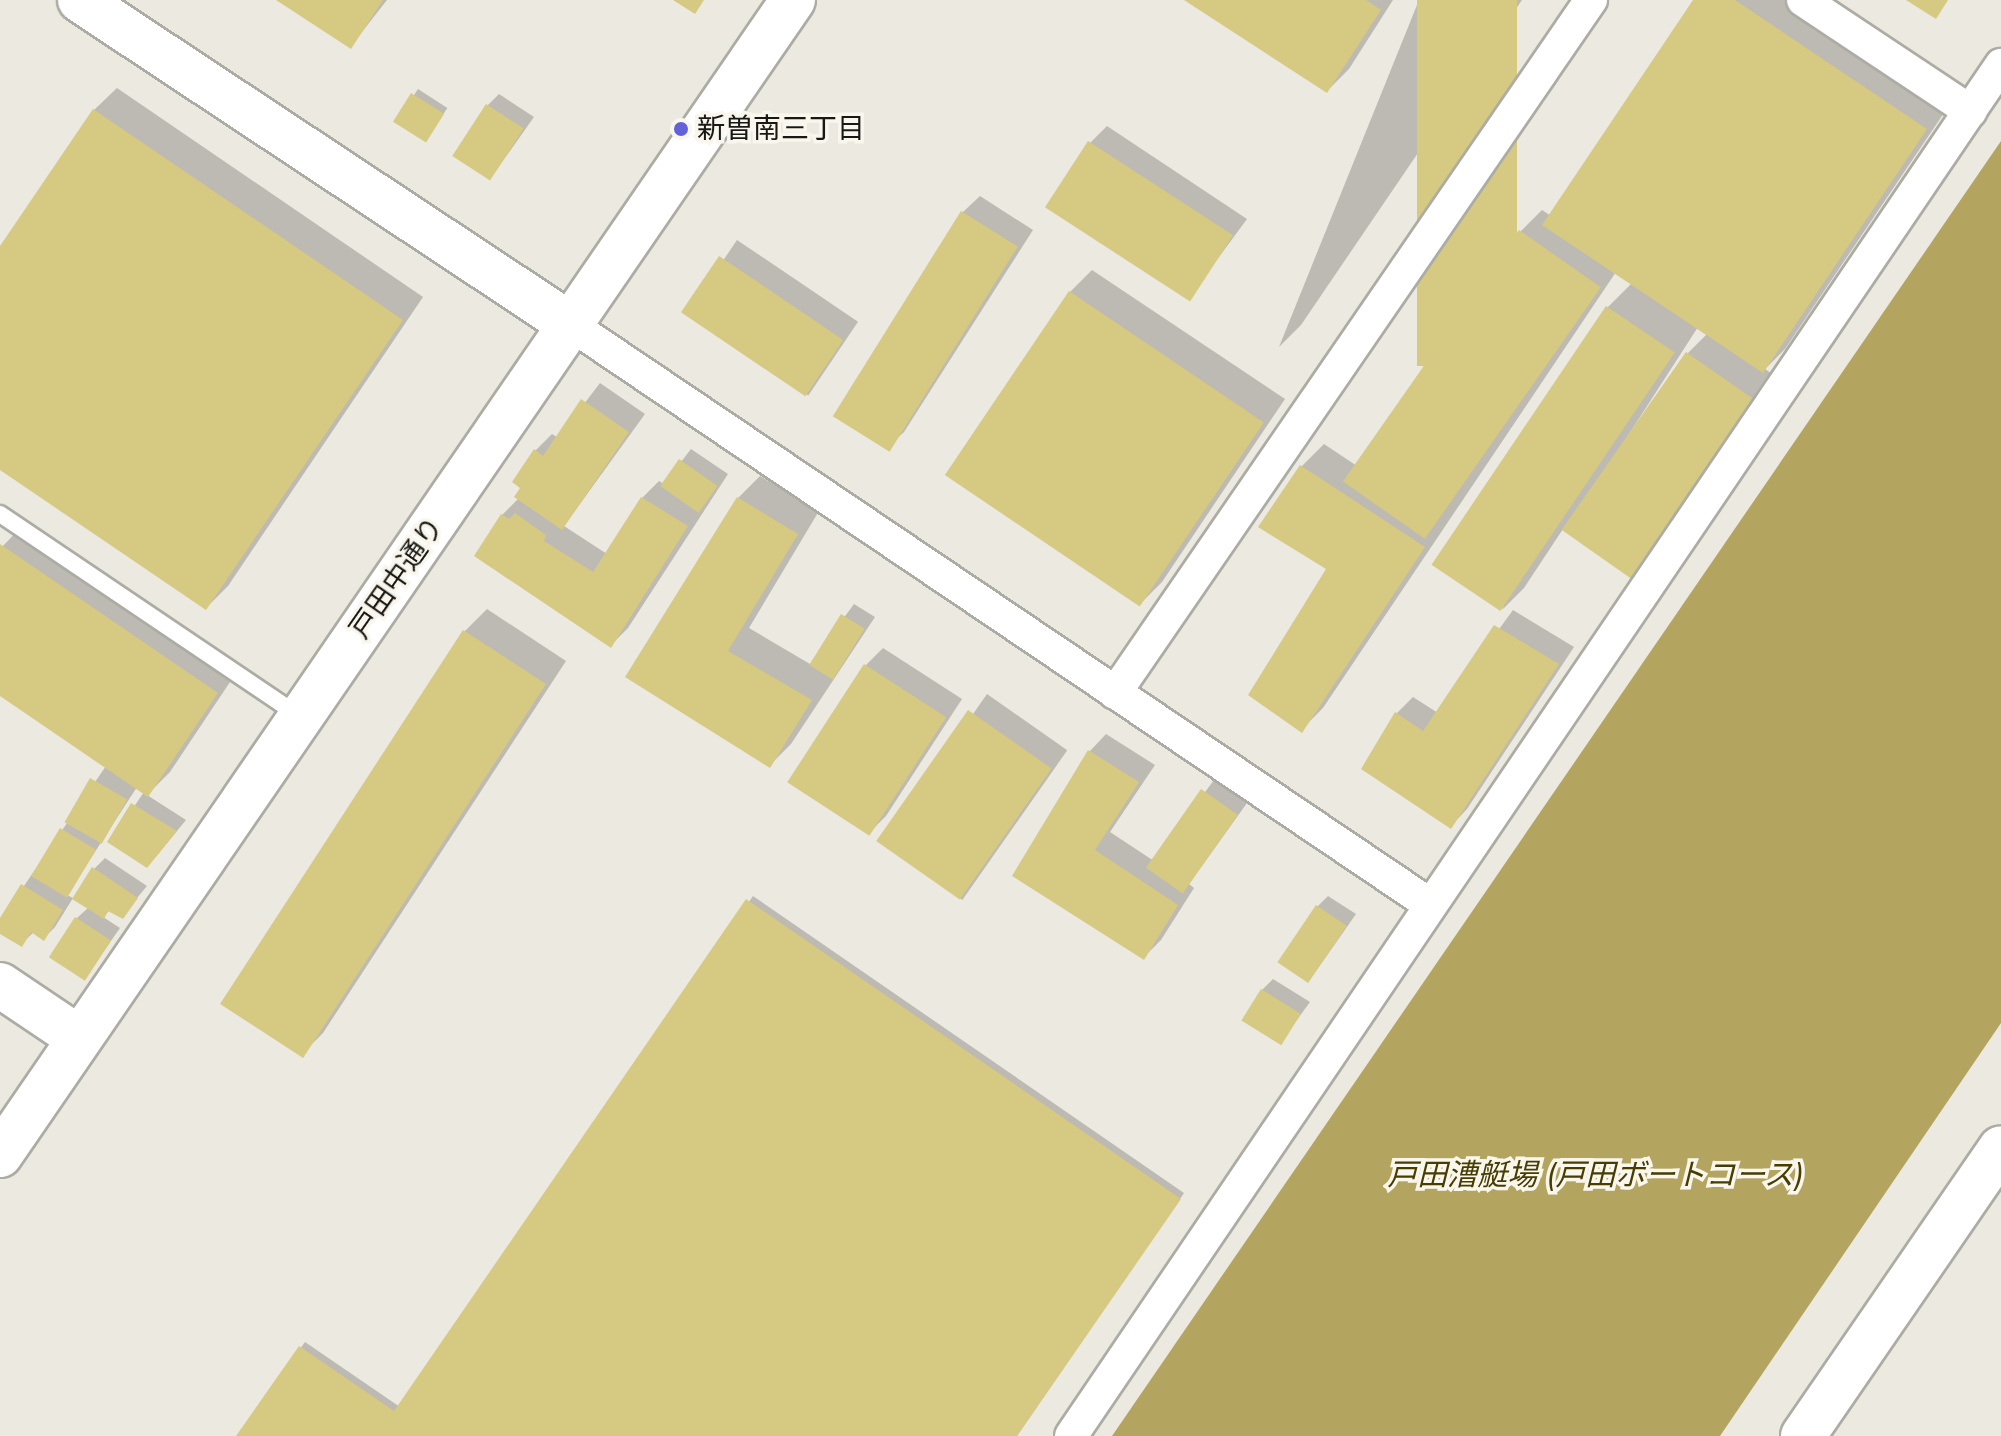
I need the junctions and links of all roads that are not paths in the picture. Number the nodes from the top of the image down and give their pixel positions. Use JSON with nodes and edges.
{"nodes":[{"id":1,"x":80,"y":0,"type":"edge"},
{"id":2,"x":793,"y":0,"type":"edge"},
{"id":3,"x":1591,"y":0,"type":"edge"},
{"id":4,"x":1803,"y":0,"type":"edge"},
{"id":5,"x":2001,"y":65,"type":"edge"},
{"id":6,"x":1970,"y":111,"type":"junction"},
{"id":7,"x":571,"y":325,"type":"junction"},
{"id":8,"x":0,"y":514,"type":"edge"},
{"id":9,"x":1115,"y":693,"type":"junction"},
{"id":10,"x":302,"y":717,"type":"junction"},
{"id":11,"x":1429,"y":904,"type":"junction"},
{"id":12,"x":0,"y":985,"type":"edge"},
{"id":13,"x":79,"y":1038,"type":"junction"},
{"id":14,"x":2001,"y":1148,"type":"edge"},
{"id":15,"x":0,"y":1155,"type":"edge"},
{"id":16,"x":1071,"y":1436,"type":"edge"},
{"id":17,"x":1803,"y":1436,"type":"edge"}],
"edges":[{"from":1,"to":7,"type":"street"},
{"from":2,"to":7,"type":"street","name":"戸田中通り"},
{"from":3,"to":9,"type":"street"},
{"from":4,"to":6,"type":"street"},
{"from":5,"to":6,"type":"street"},
{"from":6,"to":11,"type":"street"},
{"from":7,"to":9,"type":"street"},
{"from":7,"to":10,"type":"street","name":"戸田中通り"},
{"from":8,"to":10,"type":"lane"},
{"from":9,"to":11,"type":"street"},
{"from":10,"to":13,"type":"street","name":"戸田中通り"},
{"from":11,"to":16,"type":"street"},
{"from":12,"to":13,"type":"street"},
{"from":13,"to":15,"type":"street","name":"戸田中通り"},
{"from":14,"to":17,"type":"street"}]}
